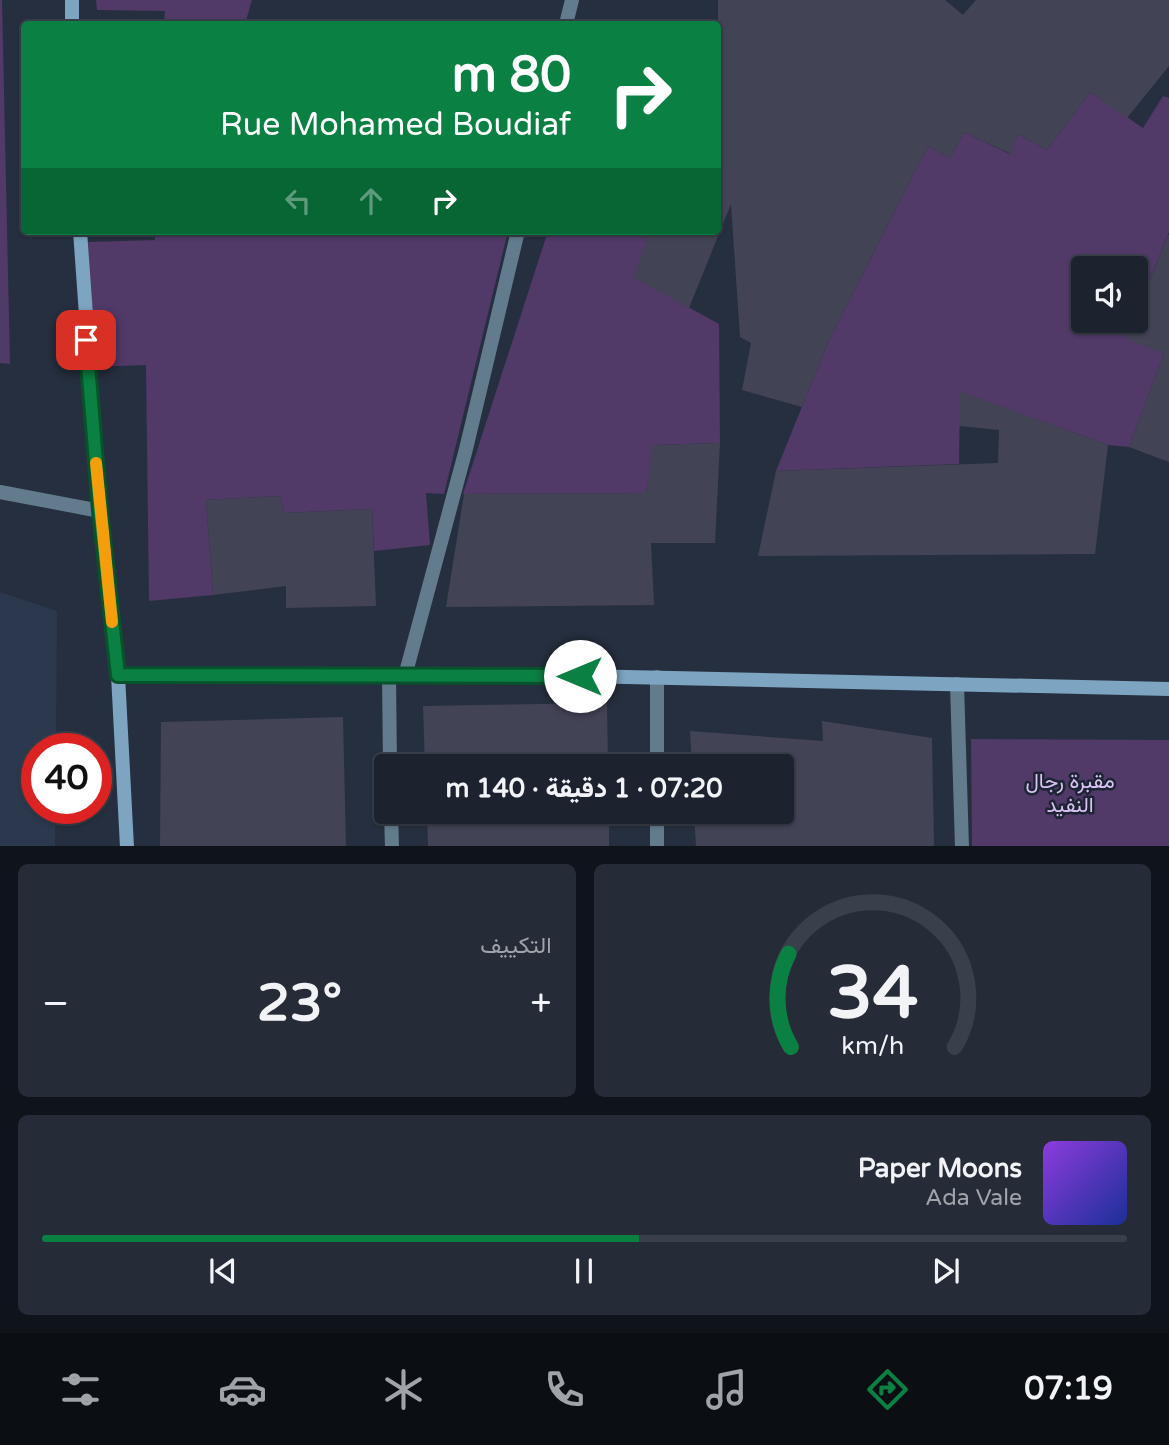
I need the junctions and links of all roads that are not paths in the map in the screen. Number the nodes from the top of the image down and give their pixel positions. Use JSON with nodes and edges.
{"nodes":[{"id":1,"x":72,"y":0,"type":"edge"},
{"id":2,"x":572,"y":0,"type":"edge"},
{"id":3,"x":72,"y":21,"type":"edge"},
{"id":4,"x":567,"y":21,"type":"edge"},
{"id":5,"x":80,"y":235,"type":"edge"},
{"id":6,"x":517,"y":235,"type":"edge"},
{"id":7,"x":0,"y":492,"type":"edge"},
{"id":8,"x":100,"y":511,"type":"junction"},
{"id":9,"x":118,"y":675,"type":"junction"},
{"id":10,"x":388,"y":675,"type":"junction"},
{"id":11,"x":405,"y":676,"type":"junction"},
{"id":12,"x":657,"y":677,"type":"junction"},
{"id":13,"x":957,"y":684,"type":"junction"},
{"id":14,"x":1169,"y":689,"type":"edge"},
{"id":15,"x":390,"y":754,"type":"edge"},
{"id":16,"x":657,"y":754,"type":"edge"},
{"id":17,"x":391,"y":824,"type":"edge"},
{"id":18,"x":657,"y":824,"type":"edge"},
{"id":19,"x":127,"y":846,"type":"edge"},
{"id":20,"x":392,"y":846,"type":"edge"},
{"id":21,"x":657,"y":846,"type":"edge"},
{"id":22,"x":962,"y":846,"type":"edge"}],
"edges":[{"from":1,"to":3,"type":"street"},
{"from":2,"to":4,"type":"street"},
{"from":5,"to":8,"type":"street"},
{"from":6,"to":11,"type":"street"},
{"from":7,"to":8,"type":"street"},
{"from":8,"to":9,"type":"street"},
{"from":9,"to":10,"type":"street"},
{"from":9,"to":19,"type":"street"},
{"from":10,"to":11,"type":"street"},
{"from":10,"to":15,"type":"street"},
{"from":11,"to":12,"type":"street"},
{"from":12,"to":13,"type":"street"},
{"from":12,"to":16,"type":"street"},
{"from":13,"to":14,"type":"street"},
{"from":13,"to":22,"type":"street"},
{"from":17,"to":20,"type":"street"},
{"from":18,"to":21,"type":"street"}]}
